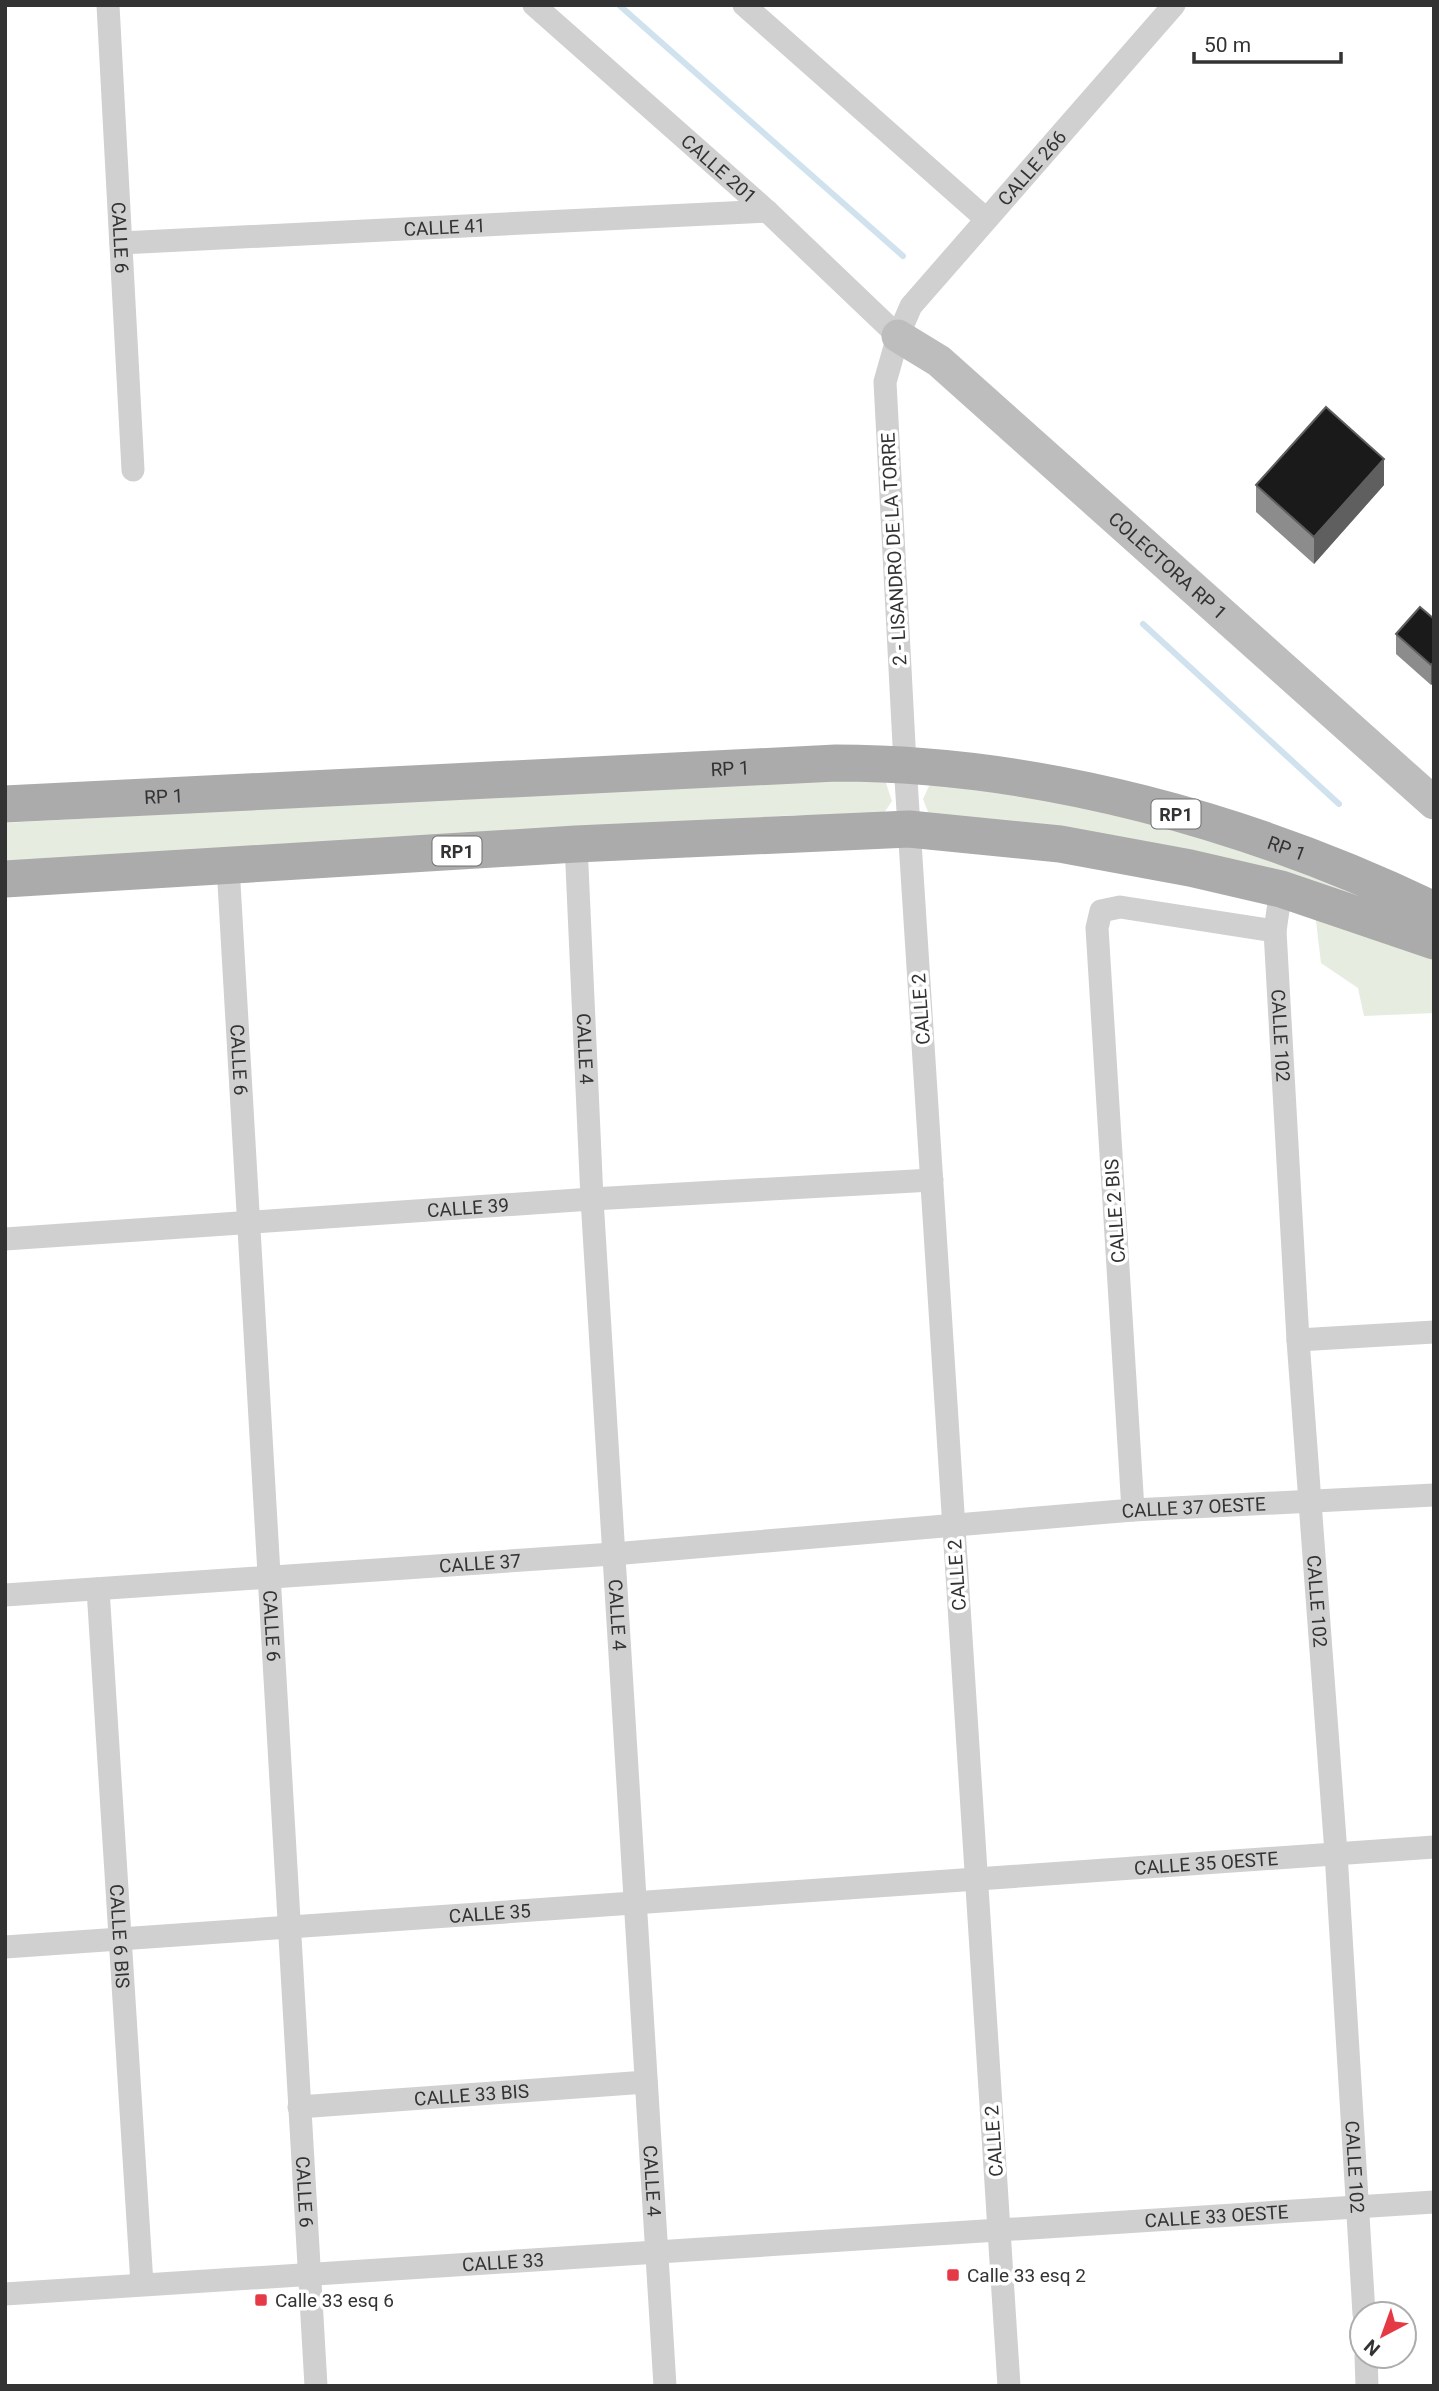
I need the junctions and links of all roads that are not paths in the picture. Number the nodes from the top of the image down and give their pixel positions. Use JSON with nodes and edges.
{"nodes":[{"id":1,"x":108,"y":5,"type":"edge"},
{"id":2,"x":534,"y":5,"type":"edge"},
{"id":3,"x":744,"y":5,"type":"edge"},
{"id":4,"x":1174,"y":5,"type":"edge"},
{"id":5,"x":766,"y":211,"type":"junction"},
{"id":6,"x":986,"y":219,"type":"junction"},
{"id":7,"x":121,"y":243,"type":"junction"},
{"id":8,"x":898,"y":336,"type":"junction"},
{"id":9,"x":133,"y":470,"type":"dead end"},
{"id":10,"x":905,"y":764,"type":"junction"},
{"id":11,"x":1434,"y":803,"type":"edge"},
{"id":12,"x":5,"y":804,"type":"edge"},
{"id":13,"x":909,"y":829,"type":"junction"},
{"id":14,"x":576,"y":844,"type":"junction"},
{"id":15,"x":228,"y":866,"type":"junction"},
{"id":16,"x":5,"y":879,"type":"edge"},
{"id":17,"x":1281,"y":889,"type":"junction"},
{"id":18,"x":1434,"y":910,"type":"edge"},
{"id":19,"x":1275,"y":931,"type":"junction"},
{"id":20,"x":1434,"y":941,"type":"edge"},
{"id":21,"x":932,"y":1180,"type":"junction"},
{"id":22,"x":592,"y":1199,"type":"junction"},
{"id":23,"x":247,"y":1223,"type":"junction"},
{"id":24,"x":5,"y":1239,"type":"edge"},
{"id":25,"x":1434,"y":1332,"type":"edge"},
{"id":26,"x":1298,"y":1340,"type":"junction"},
{"id":27,"x":1434,"y":1495,"type":"edge"},
{"id":28,"x":1310,"y":1503,"type":"junction"},
{"id":29,"x":1133,"y":1510,"type":"junction"},
{"id":30,"x":954,"y":1525,"type":"junction"},
{"id":31,"x":613,"y":1554,"type":"junction"},
{"id":32,"x":270,"y":1576,"type":"junction"},
{"id":33,"x":98,"y":1589,"type":"junction"},
{"id":34,"x":5,"y":1595,"type":"edge"},
{"id":35,"x":1434,"y":1847,"type":"edge"},
{"id":36,"x":1336,"y":1853,"type":"junction"},
{"id":37,"x":977,"y":1878,"type":"junction"},
{"id":38,"x":637,"y":1901,"type":"junction"},
{"id":39,"x":288,"y":1928,"type":"junction"},
{"id":40,"x":120,"y":1940,"type":"junction"},
{"id":41,"x":5,"y":1947,"type":"edge"},
{"id":42,"x":646,"y":2082,"type":"junction"},
{"id":43,"x":299,"y":2107,"type":"junction"},
{"id":44,"x":1434,"y":2203,"type":"edge"},
{"id":45,"x":1359,"y":2207,"type":"junction"},
{"id":46,"x":999,"y":2229,"type":"junction"},
{"id":47,"x":656,"y":2251,"type":"junction"},
{"id":48,"x":309,"y":2276,"type":"junction"},
{"id":49,"x":142,"y":2284,"type":"junction"},
{"id":50,"x":5,"y":2294,"type":"edge"},
{"id":51,"x":1363,"y":2300,"type":"edge"},
{"id":52,"x":316,"y":2386,"type":"edge"},
{"id":53,"x":665,"y":2386,"type":"edge"},
{"id":54,"x":1009,"y":2386,"type":"edge"}],
"edges":[{"from":1,"to":7,"type":"street","name":"CALLE 6"},
{"from":2,"to":5,"type":"street","name":"CALLE 201"},
{"from":3,"to":6,"type":"street"},
{"from":4,"to":6,"type":"street","name":"CALLE 266"},
{"from":5,"to":7,"type":"street","name":"CALLE 41"},
{"from":5,"to":8,"type":"street","name":"CALLE 201"},
{"from":6,"to":8,"type":"street","name":"CALLE 266"},
{"from":7,"to":9,"type":"street","name":"CALLE 6"},
{"from":8,"to":10,"type":"street","name":"2 - LISANDRO DE LA TORRE"},
{"from":8,"to":11,"type":"main road","name":"COLECTORA RP 1"},
{"from":10,"to":12,"type":"main road","name":"RP 1","number":"RP1"},
{"from":10,"to":13,"type":"street","name":"CALLE 2"},
{"from":10,"to":18,"type":"main road","name":"RP 1","number":"RP1"},
{"from":13,"to":14,"type":"main road","name":"RP 1","number":"RP1"},
{"from":13,"to":17,"type":"main road","name":"RP 1","number":"RP1"},
{"from":13,"to":21,"type":"street","name":"CALLE 2"},
{"from":14,"to":15,"type":"main road","name":"RP 1","number":"RP1"},
{"from":14,"to":22,"type":"street","name":"CALLE 4"},
{"from":15,"to":16,"type":"main road","name":"RP 1","number":"RP1"},
{"from":15,"to":23,"type":"street","name":"CALLE 6"},
{"from":17,"to":19,"type":"street","name":"CALLE 102"},
{"from":17,"to":20,"type":"main road","name":"RP 1","number":"RP1"},
{"from":19,"to":26,"type":"street","name":"CALLE 102"},
{"from":19,"to":29,"type":"street","name":"CALLE 2 BIS"},
{"from":21,"to":22,"type":"street","name":"CALLE 39"},
{"from":21,"to":30,"type":"street","name":"CALLE 2"},
{"from":22,"to":23,"type":"street","name":"CALLE 39"},
{"from":22,"to":31,"type":"street","name":"CALLE 4"},
{"from":23,"to":24,"type":"street","name":"CALLE 39"},
{"from":23,"to":32,"type":"street","name":"CALLE 6"},
{"from":25,"to":26,"type":"street"},
{"from":26,"to":28,"type":"street","name":"CALLE 102"},
{"from":27,"to":28,"type":"street","name":"CALLE 37 OESTE"},
{"from":28,"to":29,"type":"street","name":"CALLE 37 OESTE"},
{"from":28,"to":36,"type":"street","name":"CALLE 102"},
{"from":29,"to":30,"type":"street","name":"CALLE 37 OESTE"},
{"from":30,"to":31,"type":"street","name":"CALLE 37"},
{"from":30,"to":37,"type":"street","name":"CALLE 2"},
{"from":31,"to":32,"type":"street","name":"CALLE 37"},
{"from":31,"to":38,"type":"street","name":"CALLE 4"},
{"from":32,"to":33,"type":"street","name":"CALLE 37"},
{"from":32,"to":39,"type":"street","name":"CALLE 6"},
{"from":33,"to":34,"type":"street","name":"CALLE 37"},
{"from":33,"to":40,"type":"street","name":"CALLE 6 BIS"},
{"from":35,"to":36,"type":"street","name":"CALLE 35 OESTE"},
{"from":36,"to":37,"type":"street","name":"CALLE 35 OESTE"},
{"from":36,"to":45,"type":"street","name":"CALLE 102"},
{"from":37,"to":38,"type":"street","name":"CALLE 35"},
{"from":37,"to":46,"type":"street","name":"CALLE 2"},
{"from":38,"to":39,"type":"street","name":"CALLE 35"},
{"from":38,"to":42,"type":"street","name":"CALLE 4"},
{"from":39,"to":40,"type":"street","name":"CALLE 35"},
{"from":39,"to":43,"type":"street","name":"CALLE 6"},
{"from":40,"to":41,"type":"street","name":"CALLE 35"},
{"from":40,"to":49,"type":"street","name":"CALLE 6 BIS"},
{"from":42,"to":43,"type":"street","name":"CALLE 33 BIS"},
{"from":42,"to":47,"type":"street","name":"CALLE 4"},
{"from":43,"to":48,"type":"street","name":"CALLE 6"},
{"from":44,"to":45,"type":"street","name":"CALLE 33 OESTE"},
{"from":45,"to":46,"type":"street","name":"CALLE 33 OESTE"},
{"from":45,"to":51,"type":"street","name":"CALLE 102"},
{"from":46,"to":47,"type":"street","name":"CALLE 33"},
{"from":46,"to":54,"type":"street","name":"CALLE 2"},
{"from":47,"to":48,"type":"street","name":"CALLE 33"},
{"from":47,"to":53,"type":"street","name":"CALLE 4"},
{"from":48,"to":49,"type":"street","name":"CALLE 33"},
{"from":48,"to":52,"type":"street","name":"CALLE 6"},
{"from":49,"to":50,"type":"street","name":"CALLE 33"}]}
